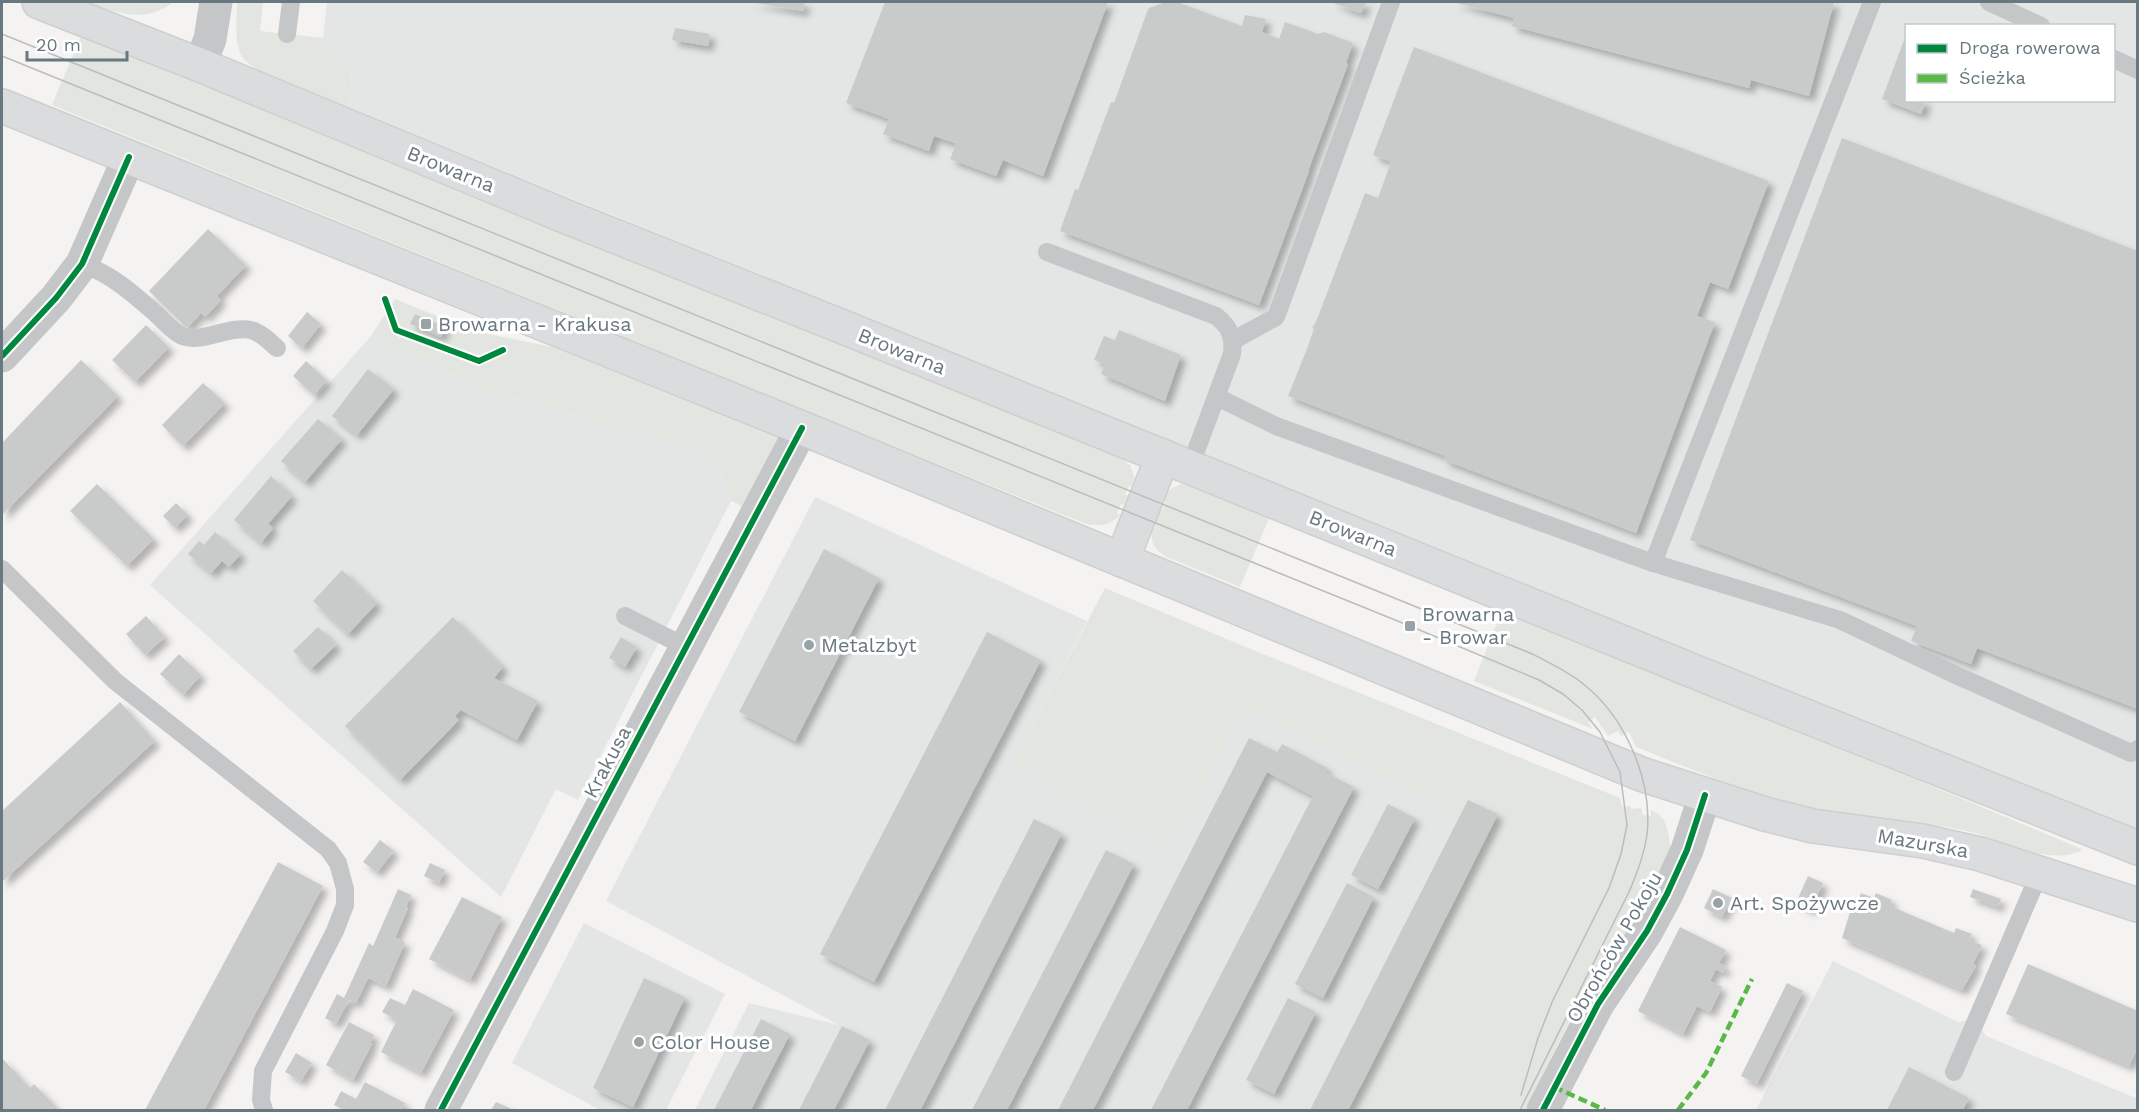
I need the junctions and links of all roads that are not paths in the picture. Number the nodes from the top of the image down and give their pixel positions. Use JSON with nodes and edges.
{"nodes":[{"id":1,"x":39,"y":2,"type":"edge"},
{"id":2,"x":216,"y":2,"type":"edge"},
{"id":3,"x":291,"y":2,"type":"edge"},
{"id":4,"x":1390,"y":2,"type":"edge"},
{"id":5,"x":1872,"y":2,"type":"edge"},
{"id":6,"x":1989,"y":2,"type":"edge"},
{"id":7,"x":2037,"y":24,"type":"edge"},
{"id":8,"x":287,"y":34,"type":"dead end"},
{"id":9,"x":2115,"y":59,"type":"edge"},
{"id":10,"x":200,"y":65,"type":"junction"},
{"id":11,"x":2138,"y":70,"type":"edge"},
{"id":12,"x":2,"y":106,"type":"edge"},
{"id":13,"x":129,"y":157,"type":"junction"},
{"id":14,"x":1047,"y":252,"type":"dead end"},
{"id":15,"x":82,"y":264,"type":"junction"},
{"id":16,"x":1234,"y":340,"type":"junction"},
{"id":17,"x":277,"y":348,"type":"dead end"},
{"id":18,"x":2,"y":356,"type":"edge"},
{"id":19,"x":1217,"y":397,"type":"junction"},
{"id":20,"x":802,"y":428,"type":"junction"},
{"id":21,"x":1176,"y":462,"type":"junction"},
{"id":22,"x":1122,"y":560,"type":"junction"},
{"id":23,"x":1653,"y":563,"type":"junction"},
{"id":24,"x":2,"y":568,"type":"edge"},
{"id":25,"x":625,"y":616,"type":"dead end"},
{"id":26,"x":686,"y":647,"type":"junction"},
{"id":27,"x":2138,"y":749,"type":"edge"},
{"id":28,"x":1705,"y":795,"type":"junction"},
{"id":29,"x":2138,"y":848,"type":"edge"},
{"id":30,"x":2040,"y":872,"type":"junction"},
{"id":31,"x":2138,"y":905,"type":"edge"},
{"id":32,"x":1954,"y":1072,"type":"dead end"},
{"id":33,"x":264,"y":1110,"type":"edge"},
{"id":34,"x":441,"y":1110,"type":"edge"},
{"id":35,"x":1543,"y":1110,"type":"edge"}],
"edges":[{"from":1,"to":10,"type":"main road","name":"Browarna"},
{"from":2,"to":10,"type":"street"},
{"from":3,"to":8,"type":"lane"},
{"from":4,"to":16,"type":"lane"},
{"from":5,"to":23,"type":"lane"},
{"from":6,"to":7,"type":"lane"},
{"from":9,"to":11,"type":"lane"},
{"from":10,"to":21,"type":"main road","name":"Browarna"},
{"from":12,"to":13,"type":"main road"},
{"from":13,"to":15,"type":"street"},
{"from":13,"to":20,"type":"main road"},
{"from":14,"to":16,"type":"lane"},
{"from":15,"to":17,"type":"lane"},
{"from":15,"to":18,"type":"street"},
{"from":16,"to":19,"type":"lane"},
{"from":19,"to":21,"type":"lane"},
{"from":19,"to":23,"type":"lane"},
{"from":20,"to":22,"type":"main road"},
{"from":20,"to":26,"type":"street","name":"Krakusa"},
{"from":21,"to":22,"type":"main road"},
{"from":21,"to":29,"type":"main road","name":"Browarna"},
{"from":22,"to":28,"type":"main road"},
{"from":23,"to":27,"type":"lane"},
{"from":24,"to":33,"type":"lane"},
{"from":25,"to":26,"type":"lane"},
{"from":26,"to":34,"type":"street","name":"Krakusa"},
{"from":28,"to":30,"type":"main road","name":"Mazurska"},
{"from":28,"to":35,"type":"street","name":"Obrońców Pokoju"},
{"from":30,"to":31,"type":"main road","name":"Mazurska"},
{"from":30,"to":32,"type":"lane"}]}
